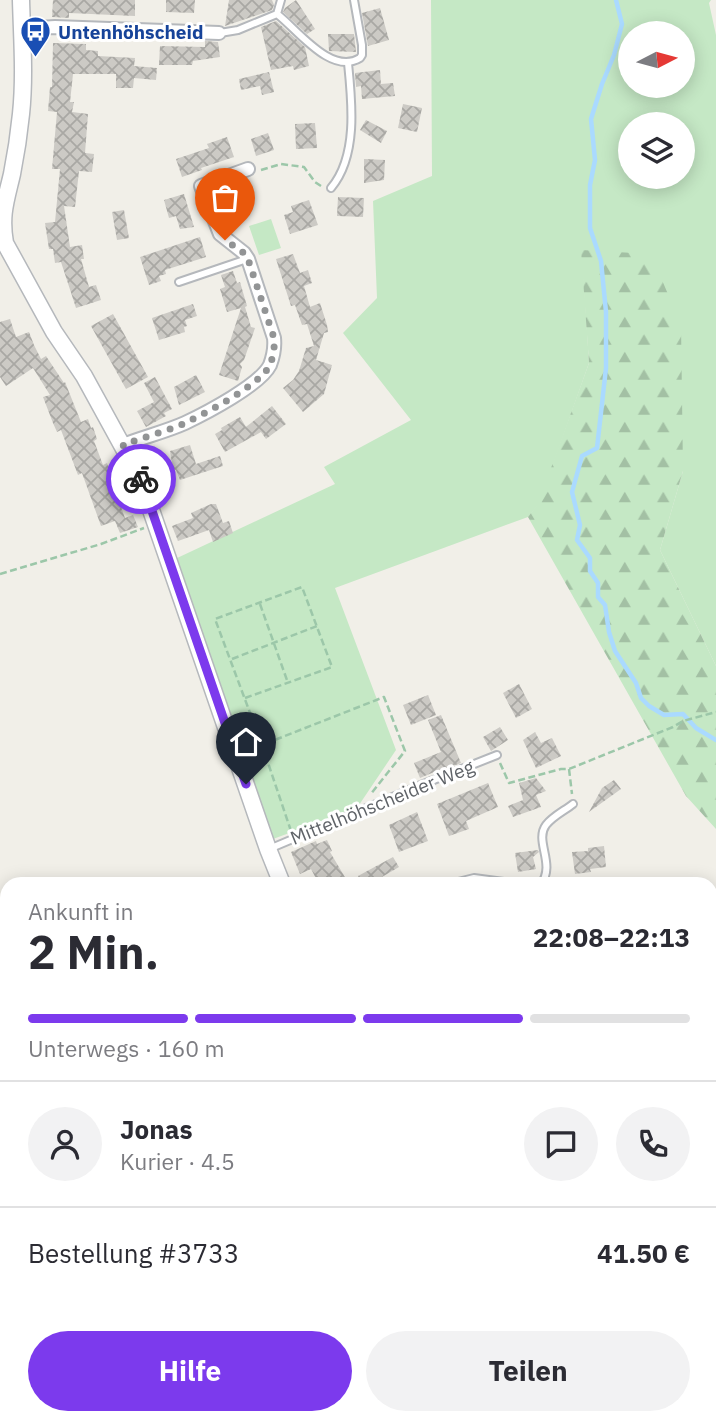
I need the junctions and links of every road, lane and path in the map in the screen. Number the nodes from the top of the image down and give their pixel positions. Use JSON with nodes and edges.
{"nodes":[{"id":1,"x":21,"y":0,"type":"edge"},
{"id":2,"x":281,"y":0,"type":"edge"},
{"id":3,"x":354,"y":0,"type":"edge"},
{"id":4,"x":277,"y":14,"type":"junction"},
{"id":5,"x":22,"y":29,"type":"junction"},
{"id":6,"x":219,"y":33,"type":"joint"},
{"id":7,"x":348,"y":63,"type":"junction"},
{"id":8,"x":248,"y":169,"type":"joint"},
{"id":9,"x":331,"y":188,"type":"joint"},
{"id":10,"x":0,"y":222,"type":"edge"},
{"id":11,"x":248,"y":259,"type":"junction"},
{"id":12,"x":179,"y":282,"type":"dead end"},
{"id":13,"x":123,"y":445,"type":"junction"},
{"id":14,"x":157,"y":523,"type":"junction"},
{"id":15,"x":0,"y":574,"type":"edge"},
{"id":16,"x":259,"y":603,"type":"junction"},
{"id":17,"x":317,"y":626,"type":"junction"},
{"id":18,"x":274,"y":643,"type":"junction"},
{"id":19,"x":230,"y":659,"type":"junction"},
{"id":20,"x":288,"y":683,"type":"junction"},
{"id":21,"x":245,"y":698,"type":"junction"},
{"id":22,"x":716,"y":712,"type":"edge"},
{"id":23,"x":262,"y":745,"type":"junction"},
{"id":24,"x":497,"y":755,"type":"joint"},
{"id":25,"x":569,"y":769,"type":"junction"},
{"id":26,"x":573,"y":804,"type":"joint"},
{"id":27,"x":359,"y":811,"type":"junction"},
{"id":28,"x":293,"y":838,"type":"junction"},
{"id":29,"x":268,"y":849,"type":"junction"},
{"id":30,"x":279,"y":877,"type":"edge"},
{"id":31,"x":545,"y":877,"type":"edge"}],
"edges":[{"from":1,"to":5,"type":"street"},
{"from":2,"to":4,"type":"lane"},
{"from":3,"to":7,"type":"lane"},
{"from":4,"to":6,"type":"lane"},
{"from":4,"to":7,"type":"lane"},
{"from":5,"to":6,"type":"street"},
{"from":5,"to":10,"type":"street"},
{"from":7,"to":9,"type":"lane"},
{"from":8,"to":9,"type":"path"},
{"from":8,"to":11,"type":"street"},
{"from":10,"to":13,"type":"street"},
{"from":11,"to":12,"type":"lane"},
{"from":11,"to":13,"type":"street"},
{"from":13,"to":14,"type":"street"},
{"from":14,"to":15,"type":"path"},
{"from":14,"to":29,"type":"street"},
{"from":16,"to":17,"type":"path"},
{"from":16,"to":18,"type":"path"},
{"from":16,"to":19,"type":"path"},
{"from":17,"to":18,"type":"path"},
{"from":17,"to":20,"type":"path"},
{"from":18,"to":19,"type":"path"},
{"from":18,"to":20,"type":"path"},
{"from":19,"to":21,"type":"path"},
{"from":20,"to":21,"type":"path"},
{"from":21,"to":23,"type":"path"},
{"from":22,"to":25,"type":"path"},
{"from":23,"to":27,"type":"path"},
{"from":23,"to":28,"type":"path"},
{"from":24,"to":25,"type":"path"},
{"from":24,"to":27,"type":"lane","name":"Mittelhöhscheider Weg"},
{"from":25,"to":26,"type":"path"},
{"from":26,"to":31,"type":"lane"},
{"from":27,"to":28,"type":"lane","name":"Mittelhöhscheider Weg"},
{"from":28,"to":29,"type":"lane","name":"Mittelhöhscheider Weg"},
{"from":29,"to":30,"type":"street"}]}
